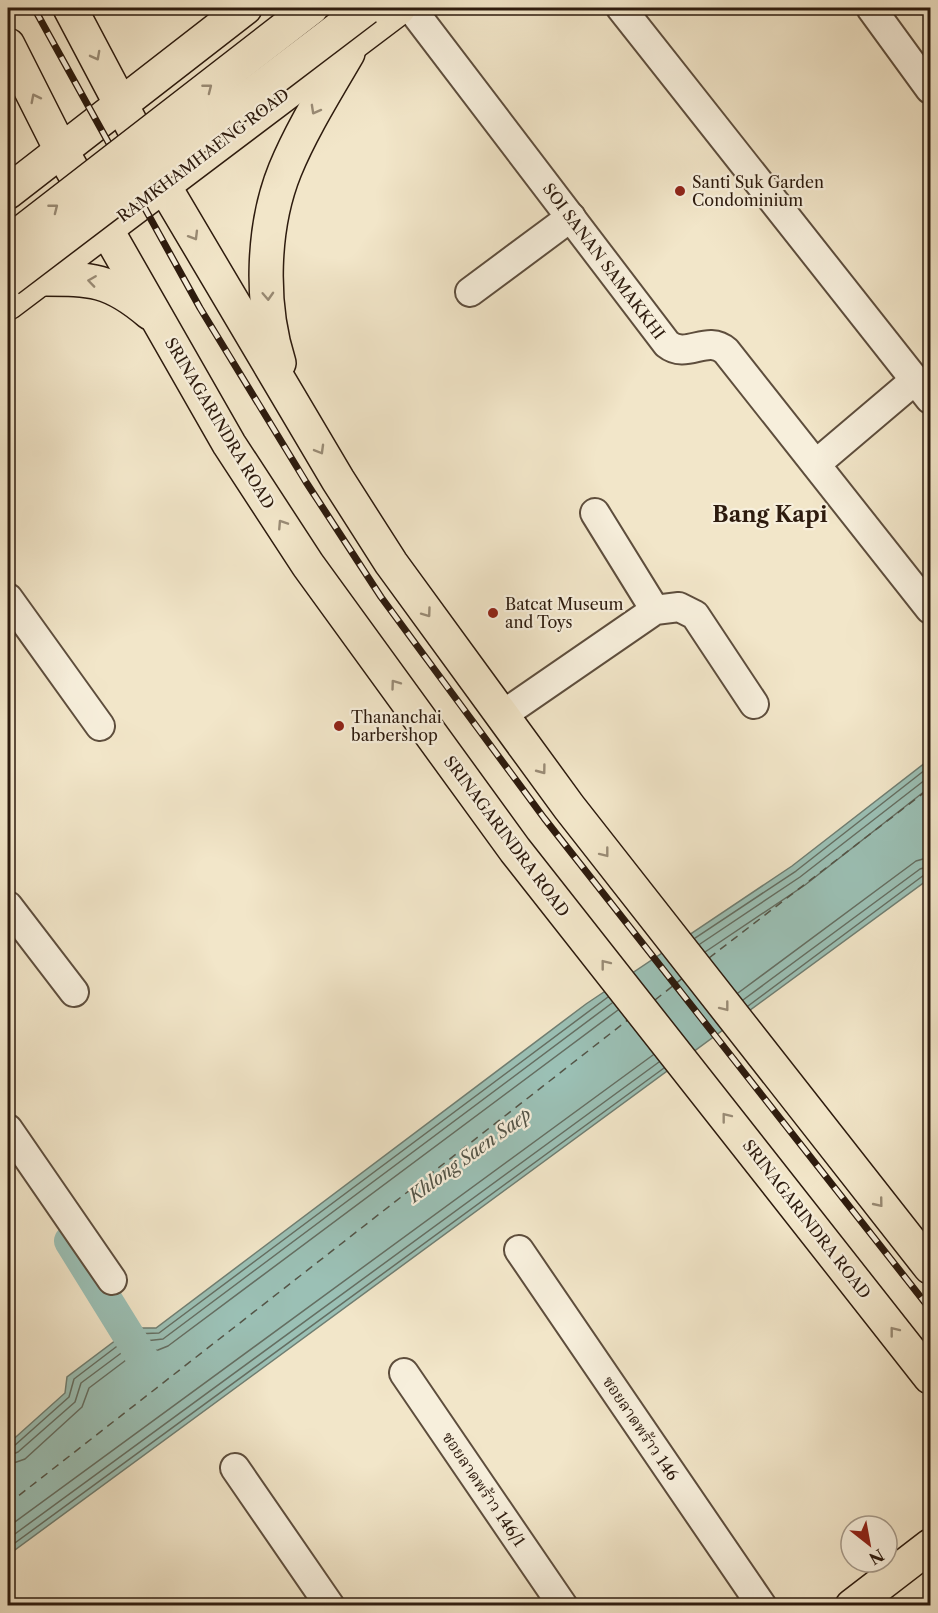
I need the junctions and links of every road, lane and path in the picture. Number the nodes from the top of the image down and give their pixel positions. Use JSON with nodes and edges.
{"nodes":[{"id":1,"x":70,"y":8,"type":"edge"},
{"id":2,"x":311,"y":8,"type":"edge"},
{"id":3,"x":366,"y":8,"type":"edge"},
{"id":4,"x":399,"y":8,"type":"edge"},
{"id":5,"x":411,"y":8,"type":"edge"},
{"id":6,"x":621,"y":8,"type":"edge"},
{"id":7,"x":871,"y":8,"type":"edge"},
{"id":8,"x":238,"y":10,"type":"edge"},
{"id":9,"x":355,"y":41,"type":"junction"},
{"id":10,"x":8,"y":45,"type":"edge"},
{"id":11,"x":930,"y":89,"type":"edge"},
{"id":12,"x":122,"y":105,"type":"junction"},
{"id":13,"x":61,"y":150,"type":"junction"},
{"id":14,"x":164,"y":186,"type":"junction"},
{"id":15,"x":8,"y":192,"type":"edge"},
{"id":16,"x":571,"y":217,"type":"junction"},
{"id":17,"x":106,"y":226,"type":"junction"},
{"id":18,"x":8,"y":243,"type":"edge"},
{"id":19,"x":23,"y":279,"type":"edge"},
{"id":20,"x":470,"y":292,"type":"dead end"},
{"id":21,"x":8,"y":303,"type":"edge"},
{"id":22,"x":159,"y":320,"type":"junction"},
{"id":23,"x":923,"y":389,"type":"edge"},
{"id":24,"x":290,"y":399,"type":"junction"},
{"id":25,"x":816,"y":464,"type":"junction"},
{"id":26,"x":594,"y":513,"type":"dead end"},
{"id":27,"x":8,"y":598,"type":"edge"},
{"id":28,"x":930,"y":609,"type":"edge"},
{"id":29,"x":655,"y":610,"type":"junction"},
{"id":30,"x":754,"y":704,"type":"dead end"},
{"id":31,"x":501,"y":716,"type":"junction"},
{"id":32,"x":100,"y":726,"type":"dead end"},
{"id":33,"x":8,"y":906,"type":"edge"},
{"id":34,"x":74,"y":992,"type":"dead end"},
{"id":35,"x":8,"y":1130,"type":"edge"},
{"id":36,"x":519,"y":1250,"type":"dead end"},
{"id":37,"x":925,"y":1250,"type":"edge"},
{"id":38,"x":112,"y":1280,"type":"dead end"},
{"id":39,"x":404,"y":1373,"type":"dead end"},
{"id":40,"x":930,"y":1377,"type":"edge"},
{"id":41,"x":235,"y":1468,"type":"dead end"},
{"id":42,"x":930,"y":1546,"type":"edge"},
{"id":43,"x":930,"y":1570,"type":"edge"},
{"id":44,"x":330,"y":1605,"type":"edge"},
{"id":45,"x":563,"y":1605,"type":"edge"},
{"id":46,"x":762,"y":1605,"type":"edge"},
{"id":47,"x":852,"y":1605,"type":"edge"},
{"id":48,"x":881,"y":1605,"type":"edge"}],
"edges":[{"from":1,"to":12,"type":"main road","one_way":true},
{"from":18,"to":2,"type":"main road","one_way":true,"bridge":true},
{"from":3,"to":19,"type":"main road","name":"RAMKHAMHAENG ROAD","bridge":true},
{"from":4,"to":9,"type":"main road","name":"RAMKHAMHAENG ROAD"},
{"from":5,"to":16,"type":"street","name":"SOI SANAN SAMAKKHI"},
{"from":6,"to":23,"type":"street"},
{"from":7,"to":11,"type":"street"},
{"from":8,"to":12,"type":"main road"},
{"from":9,"to":14,"type":"main road","name":"RAMKHAMHAENG ROAD"},
{"from":9,"to":24,"type":"main road","one_way":true},
{"from":13,"to":10,"type":"main road","name":"SRINAGARINDRA ROAD","one_way":true},
{"from":12,"to":13,"type":"main road"},
{"from":12,"to":14,"type":"main road"},
{"from":13,"to":15,"type":"main road"},
{"from":13,"to":17,"type":"main road","name":"SRINAGARINDRA ROAD"},
{"from":14,"to":17,"type":"main road","name":"RAMKHAMHAENG ROAD"},
{"from":14,"to":24,"type":"main road","one_way":true},
{"from":16,"to":20,"type":"street"},
{"from":16,"to":25,"type":"street","name":"SOI SANAN SAMAKKHI"},
{"from":17,"to":19,"type":"main road","name":"RAMKHAMHAENG ROAD"},
{"from":17,"to":22,"type":"main road","name":"SRINAGARINDRA ROAD"},
{"from":19,"to":21,"type":"main road","name":"RAMKHAMHAENG ROAD"},
{"from":22,"to":19,"type":"main road","one_way":true},
{"from":40,"to":22,"type":"main road","name":"SRINAGARINDRA ROAD","one_way":true},
{"from":23,"to":25,"type":"street"},
{"from":24,"to":31,"type":"main road","one_way":true},
{"from":25,"to":28,"type":"street","name":"SOI SANAN SAMAKKHI"},
{"from":26,"to":29,"type":"street"},
{"from":27,"to":32,"type":"street"},
{"from":29,"to":30,"type":"street"},
{"from":29,"to":31,"type":"street"},
{"from":31,"to":37,"type":"main road","one_way":true},
{"from":33,"to":34,"type":"street"},
{"from":35,"to":38,"type":"street"},
{"from":36,"to":46,"type":"street","name":"ซอยลาดพร้าว 146"},
{"from":39,"to":45,"type":"street","name":"ซอยลาดพร้าว 146/1"},
{"from":41,"to":44,"type":"street"},
{"from":42,"to":47,"type":"main road"},
{"from":43,"to":48,"type":"main road"}]}
